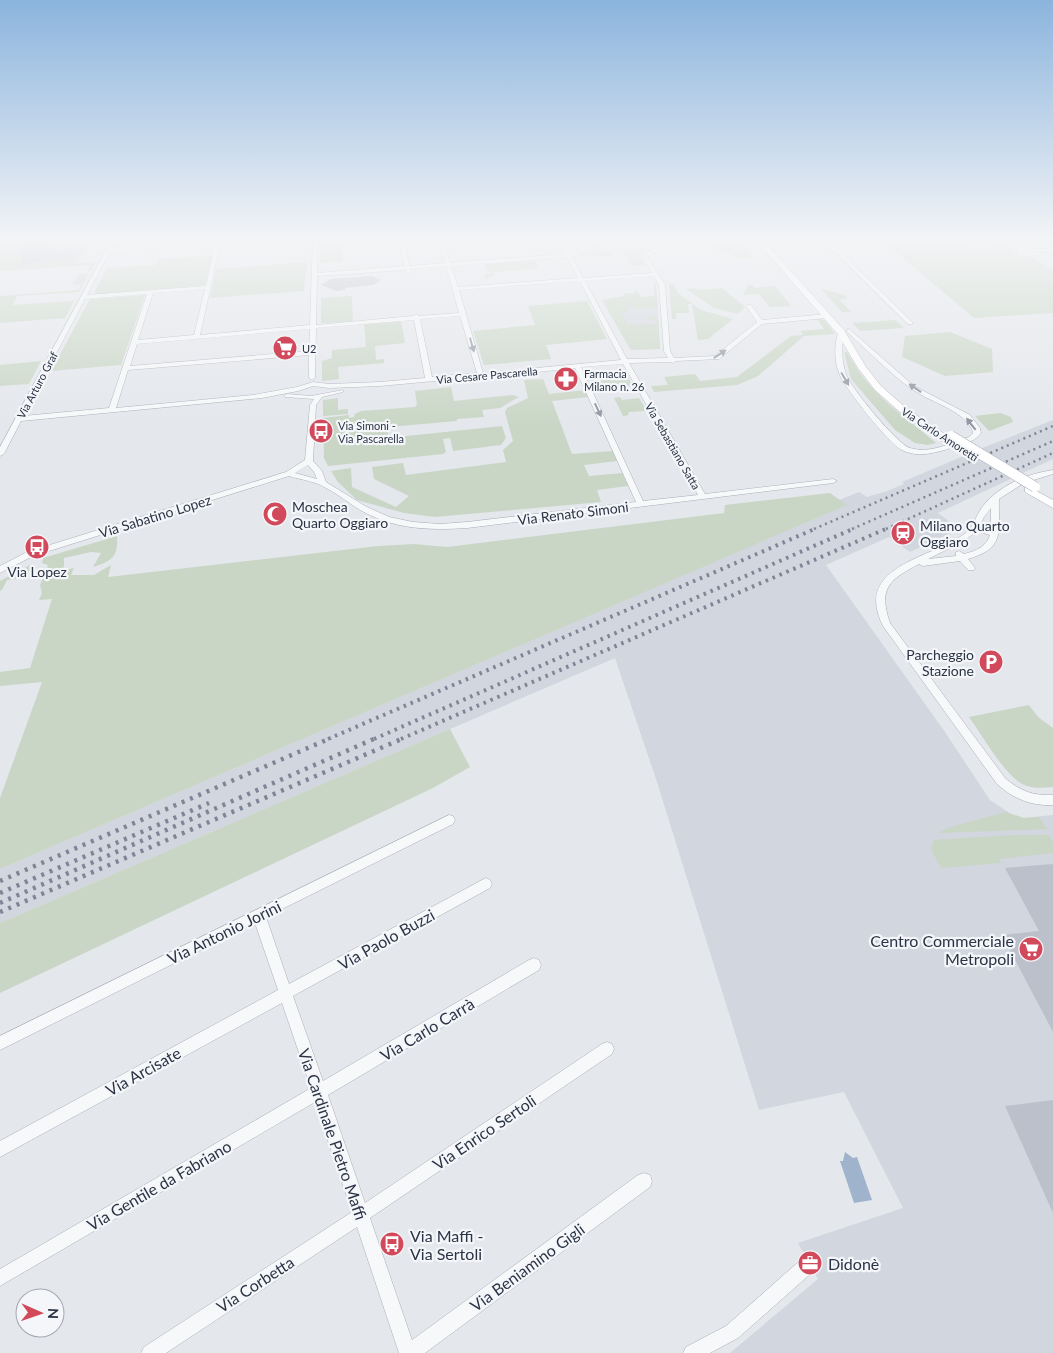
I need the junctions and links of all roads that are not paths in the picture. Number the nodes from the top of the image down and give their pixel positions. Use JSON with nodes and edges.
{"nodes":[{"id":1,"x":81,"y":300,"type":"edge"},
{"id":2,"x":148,"y":300,"type":"edge"},
{"id":3,"x":205,"y":300,"type":"edge"},
{"id":4,"x":314,"y":300,"type":"edge"},
{"id":5,"x":459,"y":300,"type":"edge"},
{"id":6,"x":593,"y":300,"type":"edge"},
{"id":7,"x":663,"y":300,"type":"edge"},
{"id":8,"x":813,"y":300,"type":"edge"},
{"id":9,"x":818,"y":300,"type":"edge"},
{"id":10,"x":887,"y":300,"type":"edge"},
{"id":11,"x":749,"y":306,"type":"dead end"},
{"id":12,"x":463,"y":314,"type":"junction"},
{"id":13,"x":827,"y":316,"type":"junction"},
{"id":14,"x":416,"y":317,"type":"junction"},
{"id":15,"x":760,"y":322,"type":"junction"},
{"id":16,"x":910,"y":323,"type":"dead end"},
{"id":17,"x":314,"y":326,"type":"junction"},
{"id":18,"x":845,"y":332,"type":"junction"},
{"id":19,"x":197,"y":336,"type":"junction"},
{"id":20,"x":135,"y":342,"type":"junction"},
{"id":21,"x":667,"y":351,"type":"junction"},
{"id":22,"x":313,"y":353,"type":"junction"},
{"id":23,"x":641,"y":360,"type":"junction"},
{"id":24,"x":673,"y":361,"type":"junction"},
{"id":25,"x":625,"y":362,"type":"junction"},
{"id":26,"x":577,"y":366,"type":"junction"},
{"id":27,"x":127,"y":368,"type":"junction"},
{"id":28,"x":481,"y":376,"type":"junction"},
{"id":29,"x":312,"y":378,"type":"junction"},
{"id":30,"x":429,"y":380,"type":"junction"},
{"id":31,"x":380,"y":384,"type":"junction"},
{"id":32,"x":322,"y":385,"type":"junction"},
{"id":33,"x":304,"y":391,"type":"junction"},
{"id":34,"x":321,"y":395,"type":"junction"},
{"id":35,"x":313,"y":404,"type":"junction"},
{"id":36,"x":112,"y":410,"type":"junction"},
{"id":37,"x":19,"y":418,"type":"junction"},
{"id":38,"x":0,"y":454,"type":"edge"},
{"id":39,"x":309,"y":461,"type":"junction"},
{"id":40,"x":1053,"y":472,"type":"edge"},
{"id":41,"x":290,"y":474,"type":"junction"},
{"id":42,"x":833,"y":482,"type":"dead end"},
{"id":43,"x":323,"y":483,"type":"junction"},
{"id":44,"x":1032,"y":488,"type":"junction"},
{"id":45,"x":702,"y":497,"type":"junction"},
{"id":46,"x":995,"y":497,"type":"junction"},
{"id":47,"x":1053,"y":498,"type":"edge"},
{"id":48,"x":641,"y":505,"type":"junction"},
{"id":49,"x":1053,"y":505,"type":"edge"},
{"id":50,"x":974,"y":528,"type":"junction"},
{"id":51,"x":994,"y":533,"type":"junction"},
{"id":52,"x":956,"y":542,"type":"junction"},
{"id":53,"x":961,"y":558,"type":"junction"},
{"id":54,"x":914,"y":564,"type":"junction"},
{"id":55,"x":971,"y":568,"type":"dead end"},
{"id":56,"x":0,"y":570,"type":"edge"},
{"id":57,"x":1053,"y":800,"type":"edge"},
{"id":58,"x":449,"y":820,"type":"dead end"},
{"id":59,"x":486,"y":884,"type":"dead end"},
{"id":60,"x":259,"y":915,"type":"junction"},
{"id":61,"x":534,"y":965,"type":"dead end"},
{"id":62,"x":285,"y":994,"type":"junction"},
{"id":63,"x":0,"y":1043,"type":"edge"},
{"id":64,"x":607,"y":1049,"type":"dead end"},
{"id":65,"x":319,"y":1094,"type":"junction"},
{"id":66,"x":0,"y":1149,"type":"edge"},
{"id":67,"x":644,"y":1181,"type":"dead end"},
{"id":68,"x":360,"y":1215,"type":"junction"},
{"id":69,"x":810,"y":1263,"type":"dead end"},
{"id":70,"x":0,"y":1278,"type":"edge"},
{"id":71,"x":150,"y":1353,"type":"edge"},
{"id":72,"x":409,"y":1353,"type":"edge"},
{"id":73,"x":692,"y":1353,"type":"edge"}],
"edges":[{"from":1,"to":37,"type":"street","name":"Via Arturo Graf"},
{"from":2,"to":20,"type":"street"},
{"from":3,"to":19,"type":"street"},
{"from":4,"to":17,"type":"street"},
{"from":5,"to":12,"type":"street"},
{"from":6,"to":25,"type":"street","name":"Via Sebastiano Satta"},
{"from":7,"to":21,"type":"street"},
{"from":8,"to":13,"type":"street","name":"Via Carlo Amoretti"},
{"from":9,"to":18,"type":"street","name":"Via Carlo Amoretti"},
{"from":10,"to":16,"type":"street"},
{"from":11,"to":15,"type":"street"},
{"from":12,"to":14,"type":"street"},
{"from":12,"to":28,"type":"street","one_way":true},
{"from":13,"to":15,"type":"street"},
{"from":13,"to":18,"type":"street","name":"Via Carlo Amoretti"},
{"from":14,"to":17,"type":"street"},
{"from":14,"to":30,"type":"street"},
{"from":24,"to":15,"type":"street","name":"Via Cesare Pascarella","one_way":true},
{"from":17,"to":19,"type":"street"},
{"from":17,"to":22,"type":"street"},
{"from":18,"to":18,"type":"street","name":"Via Carlo Amoretti","one_way":true},
{"from":18,"to":44,"type":"street","name":"Via Carlo Amoretti"},
{"from":19,"to":20,"type":"street"},
{"from":20,"to":27,"type":"street"},
{"from":21,"to":23,"type":"street"},
{"from":21,"to":24,"type":"street"},
{"from":22,"to":27,"type":"street"},
{"from":22,"to":29,"type":"street"},
{"from":23,"to":24,"type":"street","name":"Via Cesare Pascarella"},
{"from":23,"to":25,"type":"street","name":"Via Cesare Pascarella"},
{"from":25,"to":26,"type":"street","name":"Via Cesare Pascarella"},
{"from":25,"to":45,"type":"street","name":"Via Sebastiano Satta"},
{"from":26,"to":28,"type":"street","name":"Via Cesare Pascarella"},
{"from":26,"to":48,"type":"street","one_way":true},
{"from":27,"to":36,"type":"street"},
{"from":28,"to":30,"type":"street","name":"Via Cesare Pascarella"},
{"from":29,"to":32,"type":"street"},
{"from":29,"to":33,"type":"street"},
{"from":30,"to":31,"type":"street","name":"Via Cesare Pascarella"},
{"from":31,"to":32,"type":"street"},
{"from":31,"to":34,"type":"street"},
{"from":32,"to":33,"type":"street"},
{"from":32,"to":34,"type":"street"},
{"from":33,"to":34,"type":"street"},
{"from":33,"to":35,"type":"street"},
{"from":33,"to":36,"type":"street"},
{"from":34,"to":35,"type":"street"},
{"from":35,"to":39,"type":"street"},
{"from":36,"to":37,"type":"street"},
{"from":37,"to":38,"type":"street","name":"Via Arturo Graf"},
{"from":39,"to":41,"type":"street","name":"Via Sabatino Lopez"},
{"from":39,"to":43,"type":"street","name":"Via Renato Simoni"},
{"from":40,"to":46,"type":"street"},
{"from":41,"to":43,"type":"street","name":"Via Renato Simoni"},
{"from":41,"to":56,"type":"street","name":"Via Sabatino Lopez"},
{"from":42,"to":45,"type":"street","name":"Via Renato Simoni"},
{"from":43,"to":48,"type":"street","name":"Via Renato Simoni"},
{"from":44,"to":47,"type":"street","name":"Via Carlo Amoretti"},
{"from":44,"to":49,"type":"street","name":"Via Carlo Amoretti"},
{"from":45,"to":48,"type":"street","name":"Via Renato Simoni"},
{"from":46,"to":50,"type":"street"},
{"from":46,"to":51,"type":"street"},
{"from":50,"to":51,"type":"street"},
{"from":50,"to":52,"type":"street"},
{"from":51,"to":53,"type":"street"},
{"from":52,"to":53,"type":"street"},
{"from":52,"to":54,"type":"street"},
{"from":53,"to":54,"type":"street"},
{"from":53,"to":55,"type":"street"},
{"from":54,"to":57,"type":"street"},
{"from":58,"to":60,"type":"street","name":"Via Antonio Jorini"},
{"from":59,"to":62,"type":"street","name":"Via Paolo Buzzi"},
{"from":60,"to":62,"type":"street","name":"Via Cardinale Pietro Maffi"},
{"from":60,"to":63,"type":"street","name":"Via Antonio Jorini"},
{"from":61,"to":65,"type":"street","name":"Via Carlo Carrà"},
{"from":62,"to":65,"type":"street","name":"Via Cardinale Pietro Maffi"},
{"from":62,"to":66,"type":"street","name":"Via Arcisate"},
{"from":64,"to":68,"type":"street","name":"Via Enrico Sertoli"},
{"from":65,"to":68,"type":"street","name":"Via Cardinale Pietro Maffi"},
{"from":65,"to":70,"type":"street","name":"Via Gentile da Fabriano"},
{"from":67,"to":72,"type":"street","name":"Via Beniamino Gigli"},
{"from":68,"to":71,"type":"street","name":"Via Corbetta"},
{"from":68,"to":72,"type":"street","name":"Via Cardinale Pietro Maffi"},
{"from":69,"to":73,"type":"street"}]}
